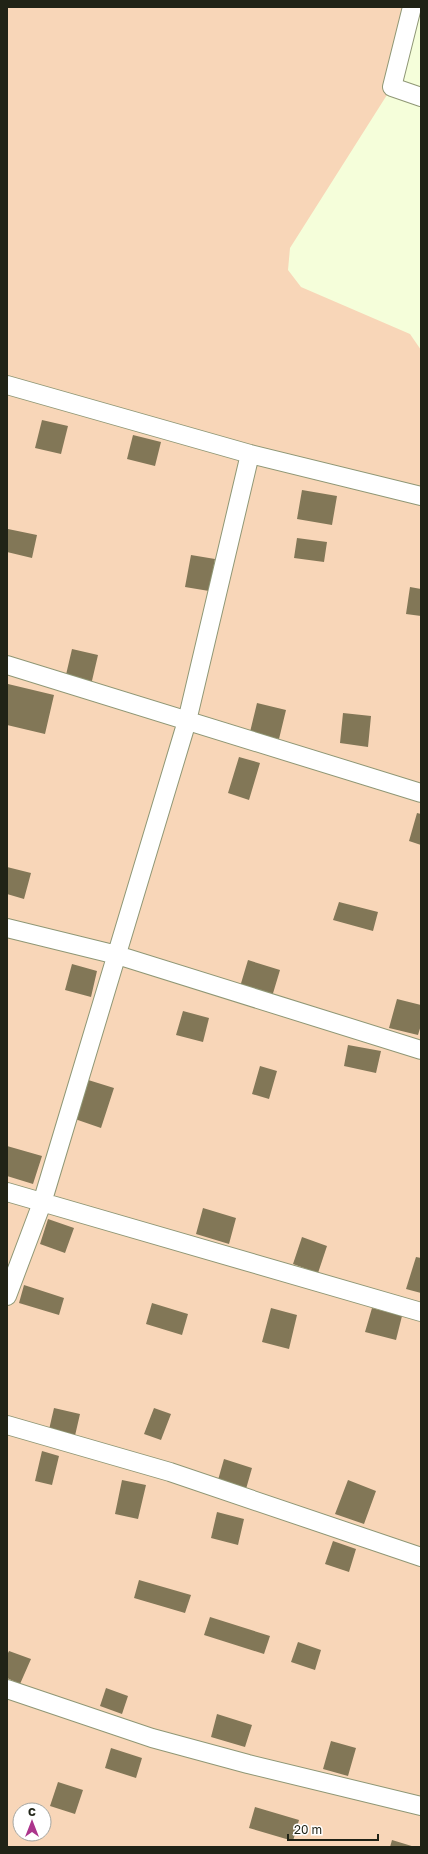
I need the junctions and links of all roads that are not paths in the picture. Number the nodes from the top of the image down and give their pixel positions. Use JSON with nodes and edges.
{"nodes":[{"id":1,"x":412,"y":7,"type":"edge"},
{"id":2,"x":421,"y":97,"type":"edge"},
{"id":3,"x":7,"y":385,"type":"edge"},
{"id":4,"x":250,"y":454,"type":"junction"},
{"id":5,"x":421,"y":496,"type":"edge"},
{"id":6,"x":7,"y":666,"type":"edge"},
{"id":7,"x":187,"y":721,"type":"junction"},
{"id":8,"x":421,"y":793,"type":"edge"},
{"id":9,"x":7,"y":928,"type":"edge"},
{"id":10,"x":117,"y":955,"type":"junction"},
{"id":11,"x":421,"y":1050,"type":"edge"},
{"id":12,"x":7,"y":1192,"type":"edge"},
{"id":13,"x":42,"y":1203,"type":"junction"},
{"id":14,"x":7,"y":1296,"type":"edge"},
{"id":15,"x":421,"y":1312,"type":"edge"},
{"id":16,"x":7,"y":1424,"type":"edge"},
{"id":17,"x":421,"y":1557,"type":"edge"},
{"id":18,"x":7,"y":1689,"type":"edge"},
{"id":19,"x":421,"y":1806,"type":"edge"}],
"edges":[{"from":1,"to":2,"type":"lane"},
{"from":3,"to":4,"type":"lane"},
{"from":4,"to":5,"type":"lane"},
{"from":4,"to":7,"type":"lane"},
{"from":6,"to":7,"type":"lane"},
{"from":7,"to":8,"type":"lane"},
{"from":7,"to":10,"type":"lane"},
{"from":9,"to":10,"type":"lane"},
{"from":10,"to":11,"type":"lane"},
{"from":10,"to":13,"type":"lane"},
{"from":12,"to":13,"type":"lane"},
{"from":13,"to":14,"type":"lane"},
{"from":13,"to":15,"type":"lane"},
{"from":16,"to":17,"type":"lane"},
{"from":18,"to":19,"type":"lane"}]}
